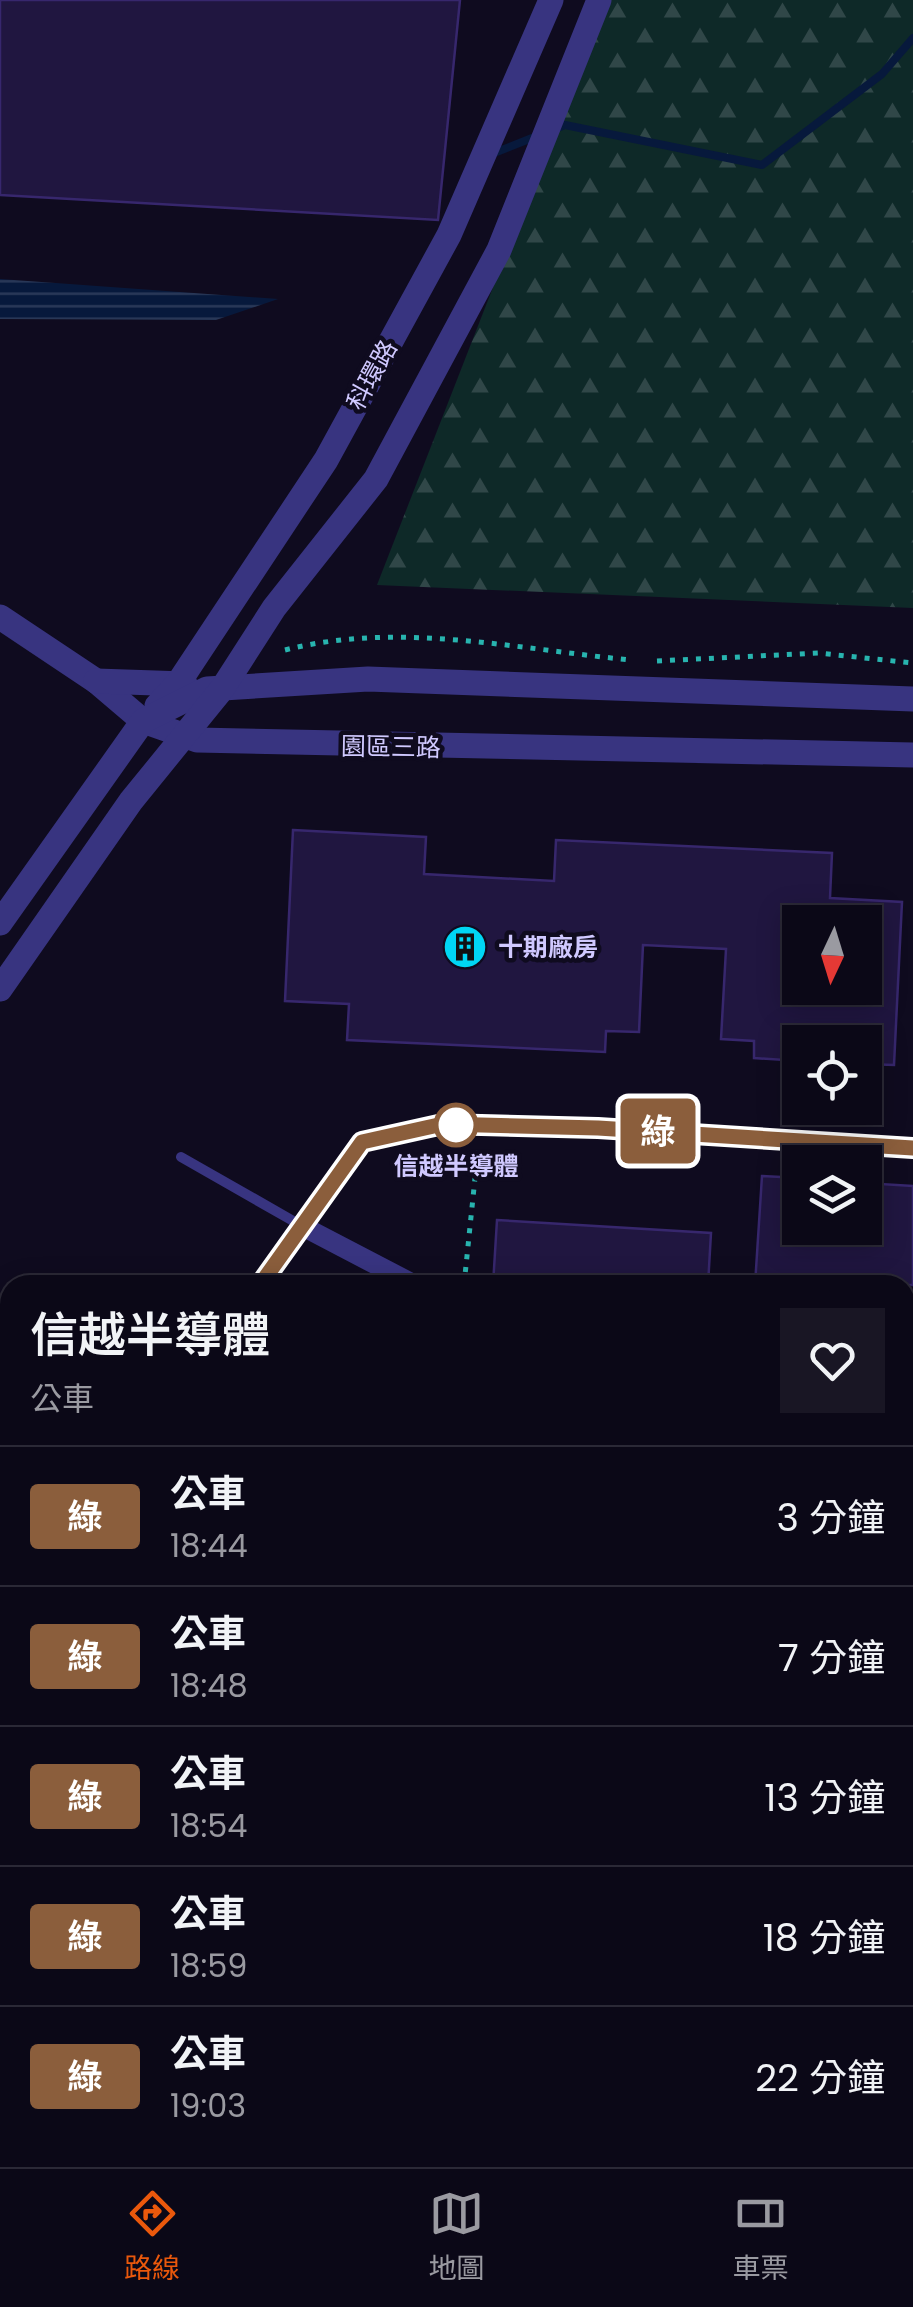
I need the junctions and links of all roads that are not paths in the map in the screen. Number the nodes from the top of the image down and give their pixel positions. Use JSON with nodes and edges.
{"nodes":[{"id":1,"x":550,"y":0,"type":"edge"},
{"id":2,"x":599,"y":0,"type":"edge"},
{"id":3,"x":0,"y":617,"type":"edge"},
{"id":4,"x":266,"y":619,"type":"junction"},
{"id":5,"x":96,"y":680,"type":"junction"},
{"id":6,"x":291,"y":681,"type":"junction"},
{"id":7,"x":178,"y":682,"type":"junction"},
{"id":8,"x":214,"y":689,"type":"junction"},
{"id":9,"x":913,"y":698,"type":"edge"},
{"id":10,"x":144,"y":721,"type":"junction"},
{"id":11,"x":179,"y":736,"type":"junction"},
{"id":12,"x":913,"y":755,"type":"edge"},
{"id":13,"x":0,"y":923,"type":"edge"},
{"id":14,"x":0,"y":989,"type":"edge"},
{"id":15,"x":913,"y":1148,"type":"edge"},
{"id":16,"x":182,"y":1157,"type":"dead end"},
{"id":17,"x":302,"y":1226,"type":"junction"},
{"id":18,"x":267,"y":1275,"type":"edge"},
{"id":19,"x":396,"y":1275,"type":"edge"}],
"edges":[{"from":1,"to":7,"type":"street","name":"科環路"},
{"from":2,"to":4,"type":"street","name":"科環路"},
{"from":3,"to":5,"type":"street","name":"園區三路"},
{"from":4,"to":6,"type":"street"},
{"from":4,"to":8,"type":"street","name":"科環路"},
{"from":5,"to":7,"type":"street"},
{"from":5,"to":10,"type":"street","name":"園區三路"},
{"from":6,"to":8,"type":"street"},
{"from":6,"to":9,"type":"street"},
{"from":7,"to":8,"type":"street"},
{"from":7,"to":10,"type":"street","name":"科環路"},
{"from":8,"to":10,"type":"street"},
{"from":8,"to":11,"type":"street","name":"科環路"},
{"from":10,"to":11,"type":"street","name":"園區三路"},
{"from":10,"to":13,"type":"street"},
{"from":11,"to":12,"type":"street","name":"園區三路"},
{"from":11,"to":14,"type":"street"},
{"from":15,"to":17,"type":"street"},
{"from":16,"to":17,"type":"lane"},
{"from":17,"to":18,"type":"street"},
{"from":17,"to":19,"type":"street"}]}
